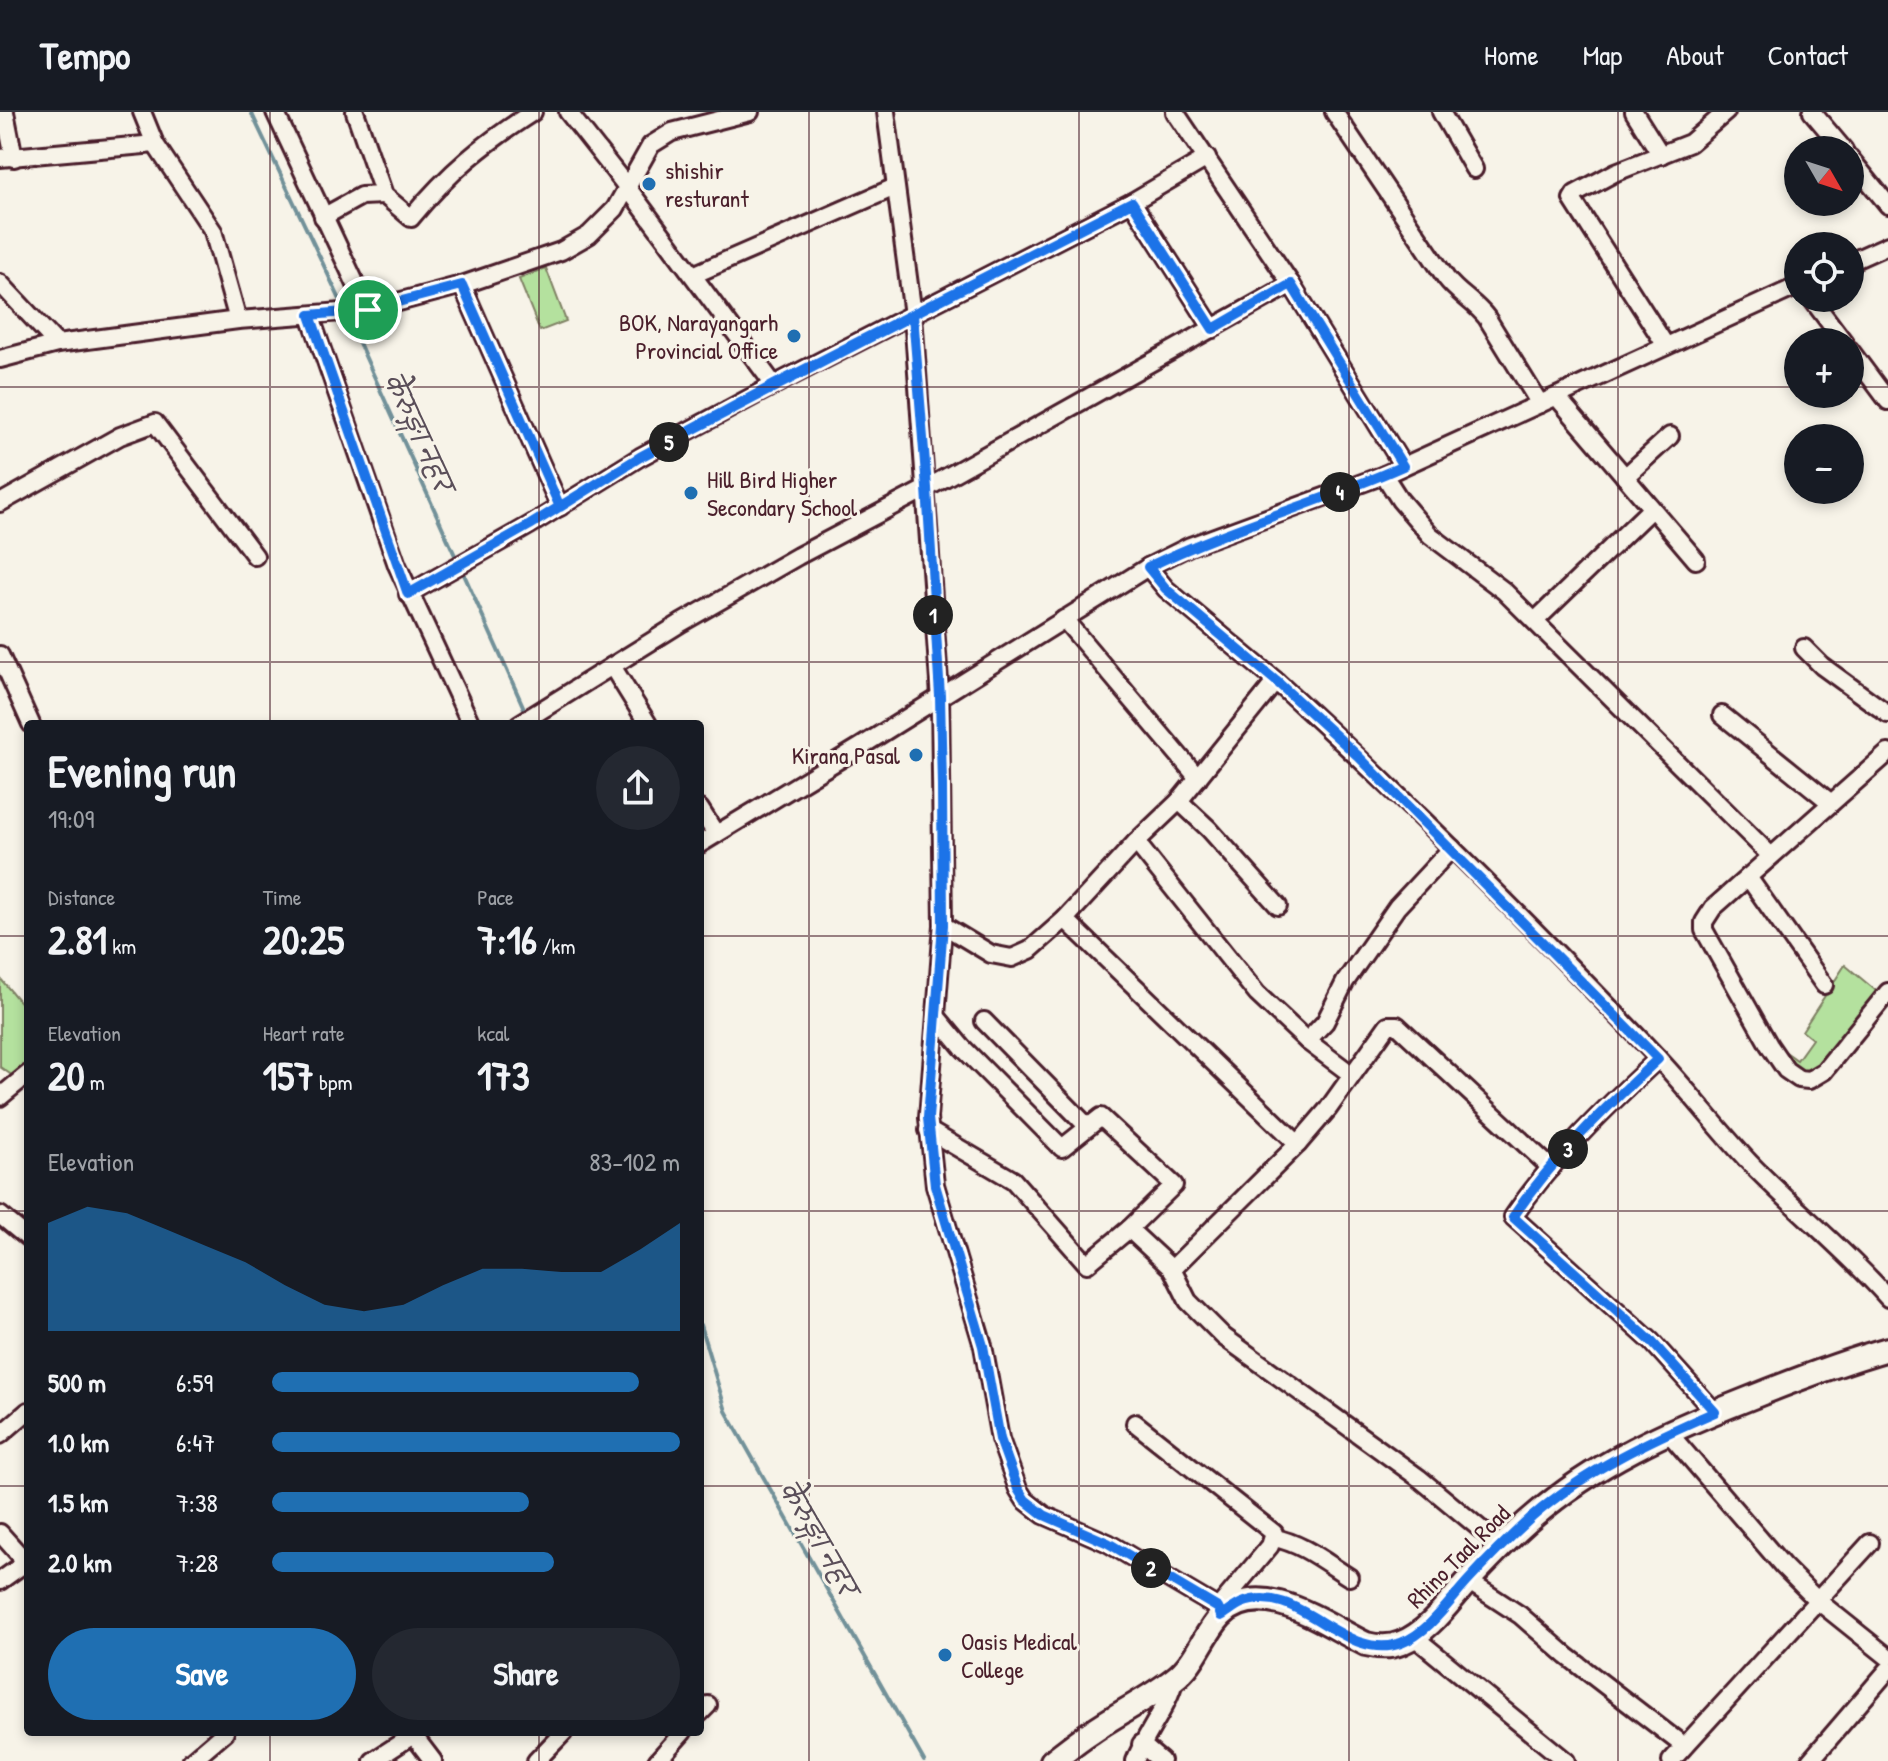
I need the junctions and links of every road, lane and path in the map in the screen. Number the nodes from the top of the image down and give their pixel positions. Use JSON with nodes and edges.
{"nodes":[{"id":1,"x":5,"y":112,"type":"edge"},
{"id":2,"x":142,"y":112,"type":"edge"},
{"id":3,"x":275,"y":112,"type":"edge"},
{"id":4,"x":355,"y":112,"type":"edge"},
{"id":5,"x":533,"y":112,"type":"edge"},
{"id":6,"x":568,"y":112,"type":"edge"},
{"id":7,"x":750,"y":112,"type":"edge"},
{"id":8,"x":886,"y":112,"type":"edge"},
{"id":9,"x":1175,"y":112,"type":"edge"},
{"id":10,"x":1334,"y":112,"type":"edge"},
{"id":11,"x":1634,"y":112,"type":"edge"},
{"id":12,"x":1726,"y":112,"type":"edge"},
{"id":13,"x":1812,"y":112,"type":"edge"},
{"id":14,"x":1448,"y":114,"type":"edge"},
{"id":15,"x":1832,"y":136,"type":"edge"},
{"id":16,"x":155,"y":144,"type":"junction"},
{"id":17,"x":1661,"y":155,"type":"junction"},
{"id":18,"x":7,"y":158,"type":"edge"},
{"id":19,"x":1207,"y":158,"type":"junction"},
{"id":20,"x":1474,"y":169,"type":"dead end"},
{"id":21,"x":1864,"y":175,"type":"edge"},
{"id":22,"x":627,"y":187,"type":"junction"},
{"id":23,"x":895,"y":187,"type":"junction"},
{"id":24,"x":384,"y":195,"type":"junction"},
{"id":25,"x":1132,"y":202,"type":"junction"},
{"id":26,"x":1888,"y":205,"type":"edge"},
{"id":27,"x":323,"y":217,"type":"junction"},
{"id":28,"x":1888,"y":245,"type":"edge"},
{"id":29,"x":1864,"y":256,"type":"edge"},
{"id":30,"x":693,"y":275,"type":"junction"},
{"id":31,"x":0,"y":283,"type":"edge"},
{"id":32,"x":1291,"y":284,"type":"junction"},
{"id":33,"x":462,"y":285,"type":"junction"},
{"id":34,"x":1784,"y":292,"type":"edge"},
{"id":35,"x":363,"y":311,"type":"junction"},
{"id":36,"x":310,"y":315,"type":"junction"},
{"id":37,"x":913,"y":315,"type":"junction"},
{"id":38,"x":238,"y":320,"type":"junction"},
{"id":39,"x":1213,"y":329,"type":"junction"},
{"id":40,"x":57,"y":344,"type":"junction"},
{"id":41,"x":1666,"y":346,"type":"junction"},
{"id":42,"x":0,"y":359,"type":"edge"},
{"id":43,"x":1864,"y":369,"type":"edge"},
{"id":44,"x":774,"y":385,"type":"junction"},
{"id":45,"x":1557,"y":397,"type":"junction"},
{"id":46,"x":1888,"y":401,"type":"edge"},
{"id":47,"x":1540,"y":404,"type":"junction"},
{"id":48,"x":1670,"y":436,"type":"dead end"},
{"id":49,"x":1403,"y":466,"type":"junction"},
{"id":50,"x":1384,"y":475,"type":"junction"},
{"id":51,"x":1625,"y":477,"type":"junction"},
{"id":52,"x":927,"y":488,"type":"junction"},
{"id":53,"x":0,"y":503,"type":"edge"},
{"id":54,"x":560,"y":507,"type":"junction"},
{"id":55,"x":1651,"y":509,"type":"junction"},
{"id":56,"x":255,"y":556,"type":"dead end"},
{"id":57,"x":1696,"y":560,"type":"dead end"},
{"id":58,"x":1148,"y":567,"type":"junction"},
{"id":59,"x":408,"y":594,"type":"junction"},
{"id":60,"x":1064,"y":619,"type":"junction"},
{"id":61,"x":1535,"y":621,"type":"junction"},
{"id":62,"x":1804,"y":648,"type":"dead end"},
{"id":63,"x":0,"y":655,"type":"edge"},
{"id":64,"x":612,"y":666,"type":"junction"},
{"id":65,"x":1276,"y":681,"type":"junction"},
{"id":66,"x":940,"y":696,"type":"junction"},
{"id":67,"x":1888,"y":714,"type":"edge"},
{"id":68,"x":1722,"y":715,"type":"dead end"},
{"id":69,"x":29,"y":720,"type":"edge"},
{"id":70,"x":469,"y":720,"type":"edge"},
{"id":71,"x":526,"y":720,"type":"edge"},
{"id":72,"x":646,"y":720,"type":"edge"},
{"id":73,"x":1888,"y":753,"type":"edge"},
{"id":74,"x":1198,"y":778,"type":"junction"},
{"id":75,"x":1179,"y":801,"type":"junction"},
{"id":76,"x":1831,"y":803,"type":"junction"},
{"id":77,"x":704,"y":815,"type":"edge"},
{"id":78,"x":716,"y":834,"type":"junction"},
{"id":79,"x":704,"y":842,"type":"edge"},
{"id":80,"x":1136,"y":842,"type":"junction"},
{"id":81,"x":1452,"y":848,"type":"junction"},
{"id":82,"x":1771,"y":856,"type":"junction"},
{"id":83,"x":1748,"y":877,"type":"junction"},
{"id":84,"x":1278,"y":906,"type":"dead end"},
{"id":85,"x":1065,"y":919,"type":"junction"},
{"id":86,"x":943,"y":925,"type":"junction"},
{"id":87,"x":1824,"y":985,"type":"dead end"},
{"id":88,"x":1888,"y":992,"type":"edge"},
{"id":89,"x":937,"y":1017,"type":"junction"},
{"id":90,"x":984,"y":1021,"type":"dead end"},
{"id":91,"x":1307,"y":1041,"type":"junction"},
{"id":92,"x":1658,"y":1059,"type":"junction"},
{"id":93,"x":1351,"y":1074,"type":"junction"},
{"id":94,"x":24,"y":1077,"type":"edge"},
{"id":95,"x":0,"y":1097,"type":"edge"},
{"id":96,"x":1088,"y":1127,"type":"junction"},
{"id":97,"x":928,"y":1130,"type":"junction"},
{"id":98,"x":1298,"y":1144,"type":"junction"},
{"id":99,"x":1551,"y":1168,"type":"junction"},
{"id":100,"x":0,"y":1215,"type":"edge"},
{"id":101,"x":1129,"y":1229,"type":"junction"},
{"id":102,"x":24,"y":1235,"type":"edge"},
{"id":103,"x":1172,"y":1269,"type":"junction"},
{"id":104,"x":1888,"y":1298,"type":"edge"},
{"id":105,"x":1888,"y":1349,"type":"edge"},
{"id":106,"x":1715,"y":1412,"type":"junction"},
{"id":107,"x":24,"y":1414,"type":"edge"},
{"id":108,"x":1135,"y":1423,"type":"dead end"},
{"id":109,"x":1668,"y":1432,"type":"junction"},
{"id":110,"x":0,"y":1435,"type":"edge"},
{"id":111,"x":0,"y":1533,"type":"edge"},
{"id":112,"x":1274,"y":1538,"type":"junction"},
{"id":113,"x":1870,"y":1543,"type":"dead end"},
{"id":114,"x":1501,"y":1546,"type":"junction"},
{"id":115,"x":24,"y":1558,"type":"edge"},
{"id":116,"x":24,"y":1563,"type":"edge"},
{"id":117,"x":1349,"y":1577,"type":"dead end"},
{"id":118,"x":0,"y":1581,"type":"edge"},
{"id":119,"x":1468,"y":1581,"type":"junction"},
{"id":120,"x":1818,"y":1601,"type":"junction"},
{"id":121,"x":1220,"y":1612,"type":"junction"},
{"id":122,"x":1413,"y":1636,"type":"junction"},
{"id":123,"x":1888,"y":1657,"type":"edge"},
{"id":124,"x":1888,"y":1670,"type":"edge"},
{"id":125,"x":1175,"y":1678,"type":"junction"},
{"id":126,"x":220,"y":1736,"type":"edge"},
{"id":127,"x":408,"y":1736,"type":"edge"},
{"id":128,"x":414,"y":1736,"type":"edge"},
{"id":129,"x":560,"y":1736,"type":"edge"},
{"id":130,"x":679,"y":1736,"type":"edge"},
{"id":131,"x":1141,"y":1744,"type":"junction"},
{"id":132,"x":1684,"y":1746,"type":"junction"},
{"id":133,"x":191,"y":1761,"type":"edge"},
{"id":134,"x":373,"y":1761,"type":"edge"},
{"id":135,"x":433,"y":1761,"type":"edge"},
{"id":136,"x":536,"y":1761,"type":"edge"},
{"id":137,"x":657,"y":1761,"type":"edge"},
{"id":138,"x":1052,"y":1761,"type":"edge"},
{"id":139,"x":1135,"y":1761,"type":"edge"},
{"id":140,"x":1161,"y":1761,"type":"edge"},
{"id":141,"x":1566,"y":1761,"type":"edge"},
{"id":142,"x":1671,"y":1761,"type":"edge"},
{"id":143,"x":1810,"y":1761,"type":"edge"}],
"edges":[{"from":1,"to":18,"type":"street"},
{"from":2,"to":16,"type":"street"},
{"from":3,"to":27,"type":"street"},
{"from":4,"to":24,"type":"street"},
{"from":5,"to":24,"type":"street"},
{"from":6,"to":22,"type":"street"},
{"from":7,"to":22,"type":"street"},
{"from":8,"to":23,"type":"street"},
{"from":9,"to":19,"type":"street"},
{"from":10,"to":47,"type":"street"},
{"from":11,"to":17,"type":"street"},
{"from":12,"to":17,"type":"street"},
{"from":13,"to":15,"type":"street"},
{"from":14,"to":20,"type":"street"},
{"from":16,"to":18,"type":"street"},
{"from":16,"to":38,"type":"street"},
{"from":17,"to":41,"type":"street"},
{"from":19,"to":25,"type":"street"},
{"from":19,"to":32,"type":"street"},
{"from":21,"to":26,"type":"street"},
{"from":22,"to":30,"type":"street"},
{"from":22,"to":33,"type":"street"},
{"from":23,"to":30,"type":"street"},
{"from":23,"to":37,"type":"street"},
{"from":24,"to":27,"type":"street"},
{"from":25,"to":37,"type":"street"},
{"from":25,"to":39,"type":"street"},
{"from":27,"to":35,"type":"street"},
{"from":28,"to":29,"type":"street"},
{"from":30,"to":44,"type":"street"},
{"from":31,"to":40,"type":"street"},
{"from":32,"to":39,"type":"street"},
{"from":32,"to":49,"type":"street"},
{"from":33,"to":35,"type":"street"},
{"from":33,"to":54,"type":"street"},
{"from":34,"to":41,"type":"street"},
{"from":35,"to":36,"type":"street"},
{"from":36,"to":38,"type":"street"},
{"from":36,"to":59,"type":"street"},
{"from":37,"to":44,"type":"street"},
{"from":37,"to":52,"type":"street"},
{"from":38,"to":40,"type":"street"},
{"from":39,"to":52,"type":"street"},
{"from":40,"to":42,"type":"street"},
{"from":41,"to":45,"type":"street"},
{"from":43,"to":46,"type":"street"},
{"from":44,"to":54,"type":"street"},
{"from":45,"to":47,"type":"street"},
{"from":45,"to":51,"type":"street"},
{"from":47,"to":49,"type":"street"},
{"from":48,"to":51,"type":"street"},
{"from":49,"to":50,"type":"street"},
{"from":50,"to":58,"type":"street"},
{"from":50,"to":61,"type":"street"},
{"from":51,"to":55,"type":"street"},
{"from":52,"to":64,"type":"street"},
{"from":52,"to":66,"type":"street"},
{"from":53,"to":56,"type":"street"},
{"from":54,"to":59,"type":"street"},
{"from":55,"to":57,"type":"street"},
{"from":55,"to":61,"type":"street"},
{"from":58,"to":60,"type":"street"},
{"from":58,"to":65,"type":"street"},
{"from":59,"to":70,"type":"street"},
{"from":60,"to":66,"type":"street"},
{"from":60,"to":74,"type":"street"},
{"from":61,"to":82,"type":"street"},
{"from":62,"to":67,"type":"street"},
{"from":63,"to":69,"type":"street"},
{"from":64,"to":71,"type":"street"},
{"from":64,"to":72,"type":"street"},
{"from":65,"to":74,"type":"street"},
{"from":65,"to":81,"type":"street"},
{"from":66,"to":78,"type":"street"},
{"from":66,"to":86,"type":"street"},
{"from":68,"to":76,"type":"street"},
{"from":73,"to":76,"type":"street"},
{"from":74,"to":75,"type":"street"},
{"from":75,"to":80,"type":"street"},
{"from":75,"to":84,"type":"street"},
{"from":76,"to":82,"type":"street"},
{"from":77,"to":78,"type":"street"},
{"from":78,"to":79,"type":"street"},
{"from":80,"to":85,"type":"street"},
{"from":80,"to":91,"type":"street"},
{"from":81,"to":91,"type":"street"},
{"from":81,"to":92,"type":"street"},
{"from":82,"to":83,"type":"street"},
{"from":83,"to":87,"type":"street"},
{"from":83,"to":88,"type":"street"},
{"from":85,"to":86,"type":"street"},
{"from":85,"to":98,"type":"street"},
{"from":86,"to":89,"type":"street"},
{"from":89,"to":96,"type":"street"},
{"from":89,"to":97,"type":"street"},
{"from":90,"to":96,"type":"street"},
{"from":91,"to":93,"type":"street"},
{"from":92,"to":99,"type":"street"},
{"from":92,"to":104,"type":"street"},
{"from":93,"to":98,"type":"street"},
{"from":93,"to":99,"type":"street"},
{"from":94,"to":95,"type":"street"},
{"from":96,"to":101,"type":"street"},
{"from":97,"to":101,"type":"street"},
{"from":97,"to":121,"type":"street"},
{"from":98,"to":103,"type":"street"},
{"from":99,"to":106,"type":"street"},
{"from":100,"to":102,"type":"street"},
{"from":101,"to":103,"type":"street"},
{"from":103,"to":114,"type":"street"},
{"from":105,"to":106,"type":"street","name":"Rhino Taal Road"},
{"from":106,"to":109,"type":"street","name":"Rhino Taal Road"},
{"from":107,"to":110,"type":"street"},
{"from":108,"to":112,"type":"street"},
{"from":109,"to":114,"type":"street","name":"Rhino Taal Road"},
{"from":109,"to":120,"type":"street"},
{"from":111,"to":115,"type":"street"},
{"from":112,"to":117,"type":"street"},
{"from":112,"to":121,"type":"street"},
{"from":113,"to":120,"type":"street"},
{"from":114,"to":119,"type":"street","name":"Rhino Taal Road"},
{"from":116,"to":118,"type":"street"},
{"from":119,"to":122,"type":"street","name":"Rhino Taal Road"},
{"from":119,"to":132,"type":"street"},
{"from":120,"to":123,"type":"street"},
{"from":120,"to":132,"type":"street"},
{"from":121,"to":122,"type":"street","name":"Rhino Taal Road"},
{"from":121,"to":125,"type":"street"},
{"from":122,"to":141,"type":"street"},
{"from":124,"to":143,"type":"street"},
{"from":125,"to":131,"type":"street"},
{"from":125,"to":138,"type":"street"},
{"from":126,"to":133,"type":"street"},
{"from":127,"to":134,"type":"street"},
{"from":128,"to":135,"type":"street"},
{"from":129,"to":136,"type":"street"},
{"from":130,"to":137,"type":"street"},
{"from":131,"to":139,"type":"street"},
{"from":131,"to":140,"type":"street"},
{"from":132,"to":142,"type":"street"}]}
